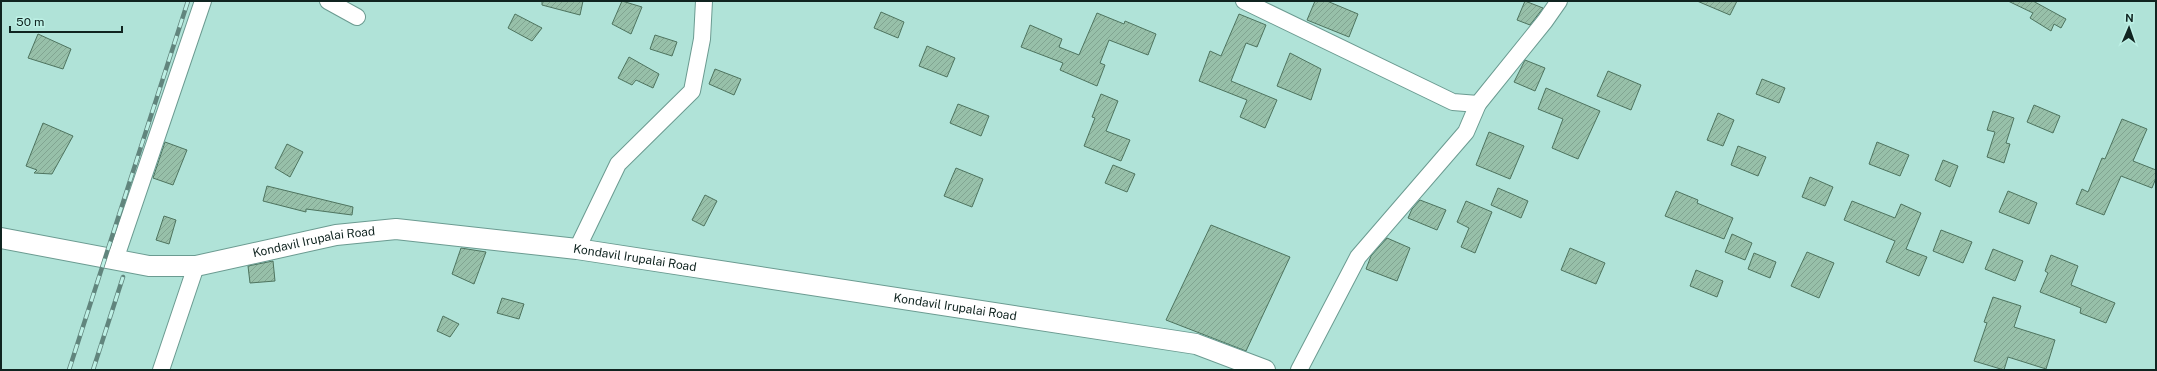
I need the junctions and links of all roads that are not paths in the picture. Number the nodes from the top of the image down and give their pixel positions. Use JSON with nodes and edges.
{"nodes":[{"id":1,"x":203,"y":1,"type":"edge"},
{"id":2,"x":328,"y":1,"type":"edge"},
{"id":3,"x":704,"y":1,"type":"edge"},
{"id":4,"x":1244,"y":1,"type":"edge"},
{"id":5,"x":1558,"y":1,"type":"edge"},
{"id":6,"x":356,"y":18,"type":"dead end"},
{"id":7,"x":1478,"y":104,"type":"junction"},
{"id":8,"x":1,"y":238,"type":"edge"},
{"id":9,"x":577,"y":249,"type":"junction"},
{"id":10,"x":115,"y":260,"type":"junction"},
{"id":11,"x":196,"y":266,"type":"junction"},
{"id":12,"x":161,"y":370,"type":"edge"},
{"id":13,"x":1265,"y":370,"type":"edge"},
{"id":14,"x":1299,"y":370,"type":"edge"}],
"edges":[{"from":1,"to":10,"type":"street"},
{"from":2,"to":6,"type":"street"},
{"from":3,"to":9,"type":"street"},
{"from":4,"to":7,"type":"street"},
{"from":5,"to":7,"type":"street"},
{"from":7,"to":14,"type":"street"},
{"from":8,"to":10,"type":"street","name":"Kondavil Irupalai Road"},
{"from":9,"to":11,"type":"street","name":"Kondavil Irupalai Road"},
{"from":9,"to":13,"type":"street","name":"Kondavil Irupalai Road"},
{"from":10,"to":11,"type":"street","name":"Kondavil Irupalai Road"},
{"from":11,"to":12,"type":"street"}]}
